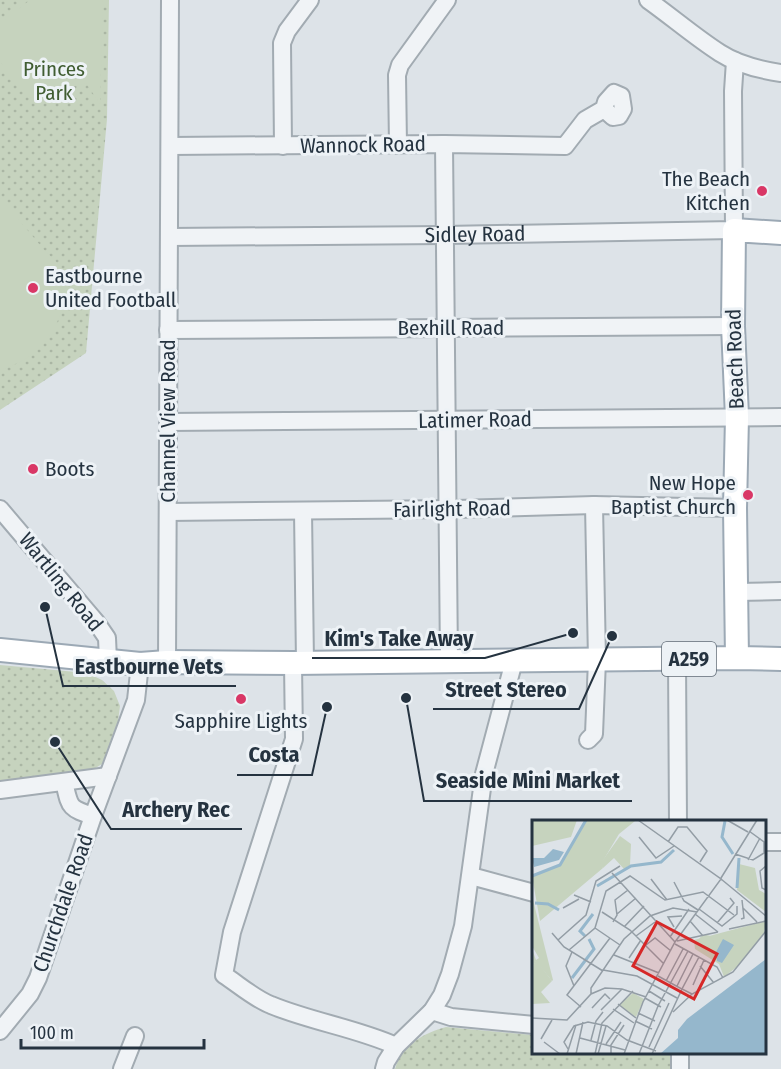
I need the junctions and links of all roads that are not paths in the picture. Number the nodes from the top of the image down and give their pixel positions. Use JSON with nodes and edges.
{"nodes":[{"id":1,"x":170,"y":0,"type":"edge"},
{"id":2,"x":310,"y":0,"type":"edge"},
{"id":3,"x":447,"y":0,"type":"edge"},
{"id":4,"x":648,"y":0,"type":"edge"},
{"id":5,"x":735,"y":61,"type":"junction"},
{"id":6,"x":781,"y":74,"type":"edge"},
{"id":7,"x":604,"y":109,"type":"dead end"},
{"id":8,"x":444,"y":144,"type":"junction"},
{"id":9,"x":398,"y":145,"type":"junction"},
{"id":10,"x":284,"y":146,"type":"junction"},
{"id":11,"x":170,"y":147,"type":"junction"},
{"id":12,"x":734,"y":230,"type":"junction"},
{"id":13,"x":781,"y":233,"type":"edge"},
{"id":14,"x":446,"y":235,"type":"junction"},
{"id":15,"x":169,"y":237,"type":"junction"},
{"id":16,"x":733,"y":326,"type":"junction"},
{"id":17,"x":446,"y":328,"type":"junction"},
{"id":18,"x":168,"y":330,"type":"junction"},
{"id":19,"x":737,"y":417,"type":"junction"},
{"id":20,"x":781,"y":417,"type":"edge"},
{"id":21,"x":447,"y":420,"type":"junction"},
{"id":22,"x":168,"y":422,"type":"junction"},
{"id":23,"x":594,"y":505,"type":"junction"},
{"id":24,"x":735,"y":508,"type":"junction"},
{"id":25,"x":0,"y":509,"type":"edge"},
{"id":26,"x":448,"y":509,"type":"junction"},
{"id":27,"x":303,"y":511,"type":"junction"},
{"id":28,"x":168,"y":512,"type":"junction"},
{"id":29,"x":781,"y":591,"type":"edge"},
{"id":30,"x":737,"y":592,"type":"junction"},
{"id":31,"x":0,"y":650,"type":"edge"},
{"id":32,"x":737,"y":658,"type":"junction"},
{"id":33,"x":677,"y":659,"type":"junction"},
{"id":34,"x":781,"y":659,"type":"edge"},
{"id":35,"x":108,"y":660,"type":"junction"},
{"id":36,"x":597,"y":660,"type":"junction"},
{"id":37,"x":514,"y":661,"type":"junction"},
{"id":38,"x":167,"y":662,"type":"junction"},
{"id":39,"x":449,"y":662,"type":"junction"},
{"id":40,"x":299,"y":663,"type":"junction"},
{"id":41,"x":140,"y":664,"type":"junction"},
{"id":42,"x":588,"y":740,"type":"dead end"},
{"id":43,"x":108,"y":776,"type":"junction"},
{"id":44,"x":64,"y":782,"type":"junction"},
{"id":45,"x":0,"y":790,"type":"edge"},
{"id":46,"x":93,"y":816,"type":"junction"},
{"id":47,"x":678,"y":820,"type":"edge"},
{"id":48,"x":471,"y":876,"type":"junction"},
{"id":49,"x":532,"y":892,"type":"edge"},
{"id":50,"x":432,"y":1011,"type":"junction"},
{"id":51,"x":532,"y":1024,"type":"edge"},
{"id":52,"x":0,"y":1031,"type":"edge"},
{"id":53,"x":135,"y":1036,"type":"dead end"},
{"id":54,"x":396,"y":1046,"type":"junction"},
{"id":55,"x":122,"y":1069,"type":"edge"},
{"id":56,"x":384,"y":1069,"type":"edge"}],
"edges":[{"from":1,"to":11,"type":"street","name":"Channel View Road"},
{"from":2,"to":10,"type":"street"},
{"from":3,"to":9,"type":"street"},
{"from":4,"to":5,"type":"street"},
{"from":5,"to":6,"type":"street"},
{"from":5,"to":12,"type":"street","name":"Beach Road"},
{"from":7,"to":8,"type":"street","name":"Wannock Road"},
{"from":8,"to":9,"type":"street","name":"Wannock Road"},
{"from":8,"to":14,"type":"street"},
{"from":9,"to":10,"type":"street","name":"Wannock Road"},
{"from":10,"to":11,"type":"street","name":"Wannock Road"},
{"from":11,"to":15,"type":"street","name":"Channel View Road"},
{"from":12,"to":13,"type":"main road","name":"Sidley Road"},
{"from":12,"to":14,"type":"street","name":"Sidley Road"},
{"from":12,"to":16,"type":"main road","name":"Beach Road"},
{"from":14,"to":15,"type":"street","name":"Sidley Road"},
{"from":14,"to":17,"type":"street"},
{"from":15,"to":18,"type":"street","name":"Channel View Road"},
{"from":16,"to":17,"type":"street","name":"Bexhill Road"},
{"from":16,"to":19,"type":"main road","name":"Beach Road"},
{"from":17,"to":18,"type":"street","name":"Bexhill Road"},
{"from":17,"to":21,"type":"street"},
{"from":18,"to":22,"type":"street","name":"Channel View Road"},
{"from":19,"to":20,"type":"street","name":"Latimer Road"},
{"from":19,"to":21,"type":"street","name":"Latimer Road"},
{"from":19,"to":24,"type":"main road","name":"Beach Road"},
{"from":21,"to":22,"type":"street","name":"Latimer Road"},
{"from":21,"to":26,"type":"street"},
{"from":22,"to":28,"type":"street","name":"Channel View Road"},
{"from":23,"to":24,"type":"street","name":"Fairlight Road"},
{"from":23,"to":26,"type":"street","name":"Fairlight Road"},
{"from":23,"to":36,"type":"street"},
{"from":24,"to":30,"type":"main road","name":"Beach Road"},
{"from":25,"to":35,"type":"street","name":"Wartling Road"},
{"from":26,"to":27,"type":"street","name":"Fairlight Road"},
{"from":26,"to":39,"type":"street"},
{"from":27,"to":28,"type":"street","name":"Fairlight Road"},
{"from":27,"to":40,"type":"street"},
{"from":28,"to":38,"type":"street","name":"Channel View Road"},
{"from":29,"to":30,"type":"street"},
{"from":30,"to":32,"type":"main road","name":"Beach Road"},
{"from":31,"to":35,"type":"main road","number":"A259"},
{"from":32,"to":33,"type":"main road","number":"A259"},
{"from":32,"to":34,"type":"main road","number":"A259"},
{"from":33,"to":36,"type":"main road","number":"A259"},
{"from":33,"to":47,"type":"street"},
{"from":35,"to":41,"type":"main road","number":"A259"},
{"from":36,"to":37,"type":"main road","number":"A259"},
{"from":36,"to":42,"type":"street"},
{"from":37,"to":39,"type":"main road","number":"A259"},
{"from":37,"to":48,"type":"street"},
{"from":38,"to":40,"type":"main road","number":"A259"},
{"from":38,"to":41,"type":"main road","number":"A259"},
{"from":39,"to":40,"type":"main road","number":"A259"},
{"from":40,"to":54,"type":"street"},
{"from":41,"to":43,"type":"street","name":"Churchdale Road"},
{"from":43,"to":44,"type":"street"},
{"from":43,"to":46,"type":"street","name":"Churchdale Road"},
{"from":44,"to":45,"type":"street"},
{"from":44,"to":46,"type":"street"},
{"from":46,"to":52,"type":"street","name":"Churchdale Road"},
{"from":48,"to":49,"type":"street"},
{"from":48,"to":50,"type":"street"},
{"from":50,"to":51,"type":"street"},
{"from":50,"to":54,"type":"street"},
{"from":53,"to":55,"type":"street"},
{"from":54,"to":56,"type":"street"}]}
